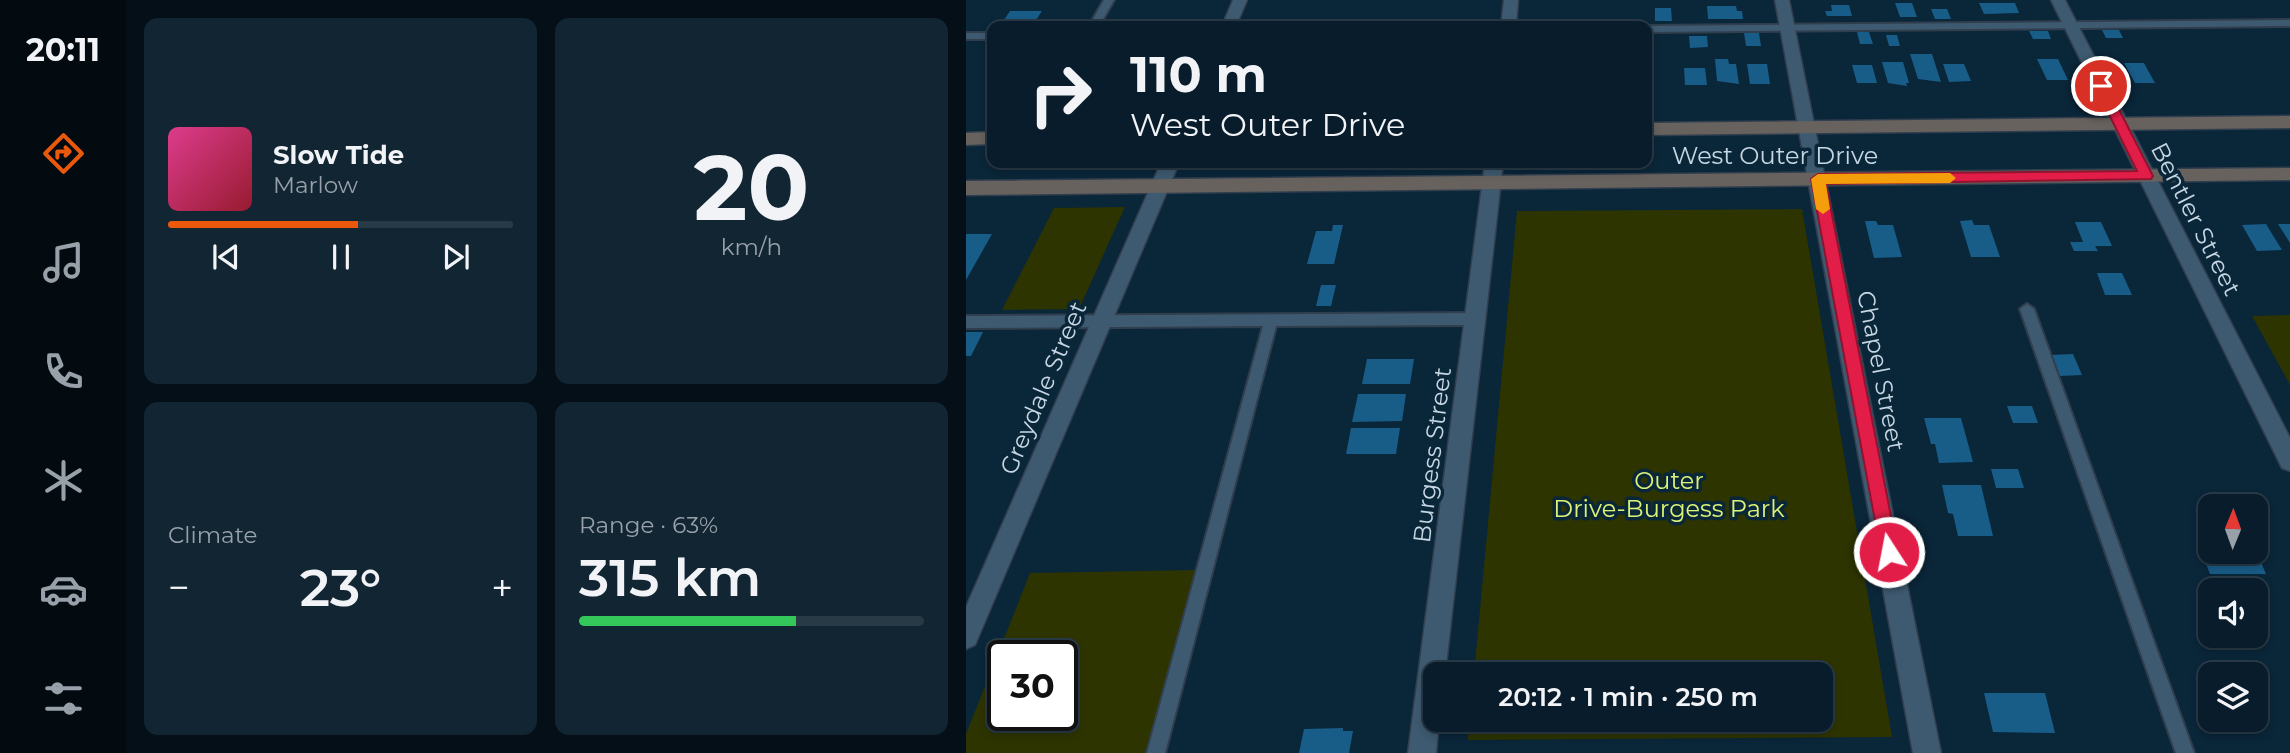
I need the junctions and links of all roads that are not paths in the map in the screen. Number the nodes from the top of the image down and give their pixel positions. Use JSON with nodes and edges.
{"nodes":[{"id":1,"x":1109,"y":0,"type":"edge"},
{"id":2,"x":1240,"y":0,"type":"edge"},
{"id":3,"x":1511,"y":0,"type":"edge"},
{"id":4,"x":1782,"y":0,"type":"edge"},
{"id":5,"x":2058,"y":0,"type":"edge"},
{"id":6,"x":1097,"y":21,"type":"edge"},
{"id":7,"x":1231,"y":21,"type":"edge"},
{"id":8,"x":1509,"y":21,"type":"edge"},
{"id":9,"x":2290,"y":23,"type":"edge"},
{"id":10,"x":2071,"y":25,"type":"junction"},
{"id":11,"x":1787,"y":27,"type":"junction"},
{"id":12,"x":1652,"y":29,"type":"edge"},
{"id":13,"x":966,"y":36,"type":"edge"},
{"id":14,"x":987,"y":36,"type":"edge"},
{"id":15,"x":2290,"y":122,"type":"edge"},
{"id":16,"x":2120,"y":124,"type":"junction"},
{"id":17,"x":1807,"y":127,"type":"junction"},
{"id":18,"x":1652,"y":129,"type":"edge"},
{"id":19,"x":987,"y":138,"type":"edge"},
{"id":20,"x":966,"y":139,"type":"edge"},
{"id":21,"x":1168,"y":168,"type":"edge"},
{"id":22,"x":1493,"y":172,"type":"edge"},
{"id":23,"x":2290,"y":174,"type":"edge"},
{"id":24,"x":2146,"y":176,"type":"junction"},
{"id":25,"x":1818,"y":179,"type":"junction"},
{"id":26,"x":1159,"y":187,"type":"junction"},
{"id":27,"x":966,"y":188,"type":"edge"},
{"id":28,"x":2026,"y":309,"type":"dead end"},
{"id":29,"x":1475,"y":318,"type":"junction"},
{"id":30,"x":1271,"y":320,"type":"junction"},
{"id":31,"x":966,"y":322,"type":"edge"},
{"id":32,"x":1100,"y":322,"type":"junction"},
{"id":33,"x":2290,"y":461,"type":"edge"},
{"id":34,"x":966,"y":635,"type":"edge"},
{"id":35,"x":1156,"y":753,"type":"edge"},
{"id":36,"x":1422,"y":753,"type":"edge"},
{"id":37,"x":1927,"y":753,"type":"edge"},
{"id":38,"x":2185,"y":753,"type":"edge"}],
"edges":[{"from":1,"to":6,"type":"lane"},
{"from":2,"to":7,"type":"street"},
{"from":3,"to":8,"type":"street"},
{"from":4,"to":11,"type":"street","name":"Chapel Street"},
{"from":5,"to":10,"type":"street","name":"Bentler Street"},
{"from":9,"to":10,"type":"lane"},
{"from":10,"to":11,"type":"lane"},
{"from":10,"to":16,"type":"street","name":"Bentler Street"},
{"from":11,"to":12,"type":"lane"},
{"from":11,"to":17,"type":"street","name":"Chapel Street"},
{"from":13,"to":14,"type":"lane"},
{"from":15,"to":16,"type":"main road","name":"West Outer Drive"},
{"from":16,"to":17,"type":"main road","name":"West Outer Drive"},
{"from":16,"to":24,"type":"street","name":"Bentler Street"},
{"from":17,"to":18,"type":"main road","name":"West Outer Drive"},
{"from":17,"to":25,"type":"street","name":"Chapel Street"},
{"from":19,"to":20,"type":"main road"},
{"from":21,"to":26,"type":"street","name":"Greydale Street"},
{"from":22,"to":25,"type":"main road","name":"West Outer Drive"},
{"from":22,"to":26,"type":"main road","name":"West Outer Drive"},
{"from":22,"to":29,"type":"street","name":"Burgess Street"},
{"from":23,"to":24,"type":"main road","name":"West Outer Drive"},
{"from":24,"to":25,"type":"main road","name":"West Outer Drive"},
{"from":24,"to":33,"type":"street","name":"Bentler Street"},
{"from":25,"to":37,"type":"street","name":"Chapel Street"},
{"from":26,"to":27,"type":"main road","name":"West Outer Drive"},
{"from":26,"to":32,"type":"street","name":"Greydale Street"},
{"from":28,"to":38,"type":"lane"},
{"from":29,"to":30,"type":"lane"},
{"from":29,"to":36,"type":"street","name":"Burgess Street"},
{"from":30,"to":32,"type":"lane"},
{"from":30,"to":35,"type":"lane"},
{"from":31,"to":32,"type":"lane"},
{"from":32,"to":34,"type":"street","name":"Greydale Street"}]}
